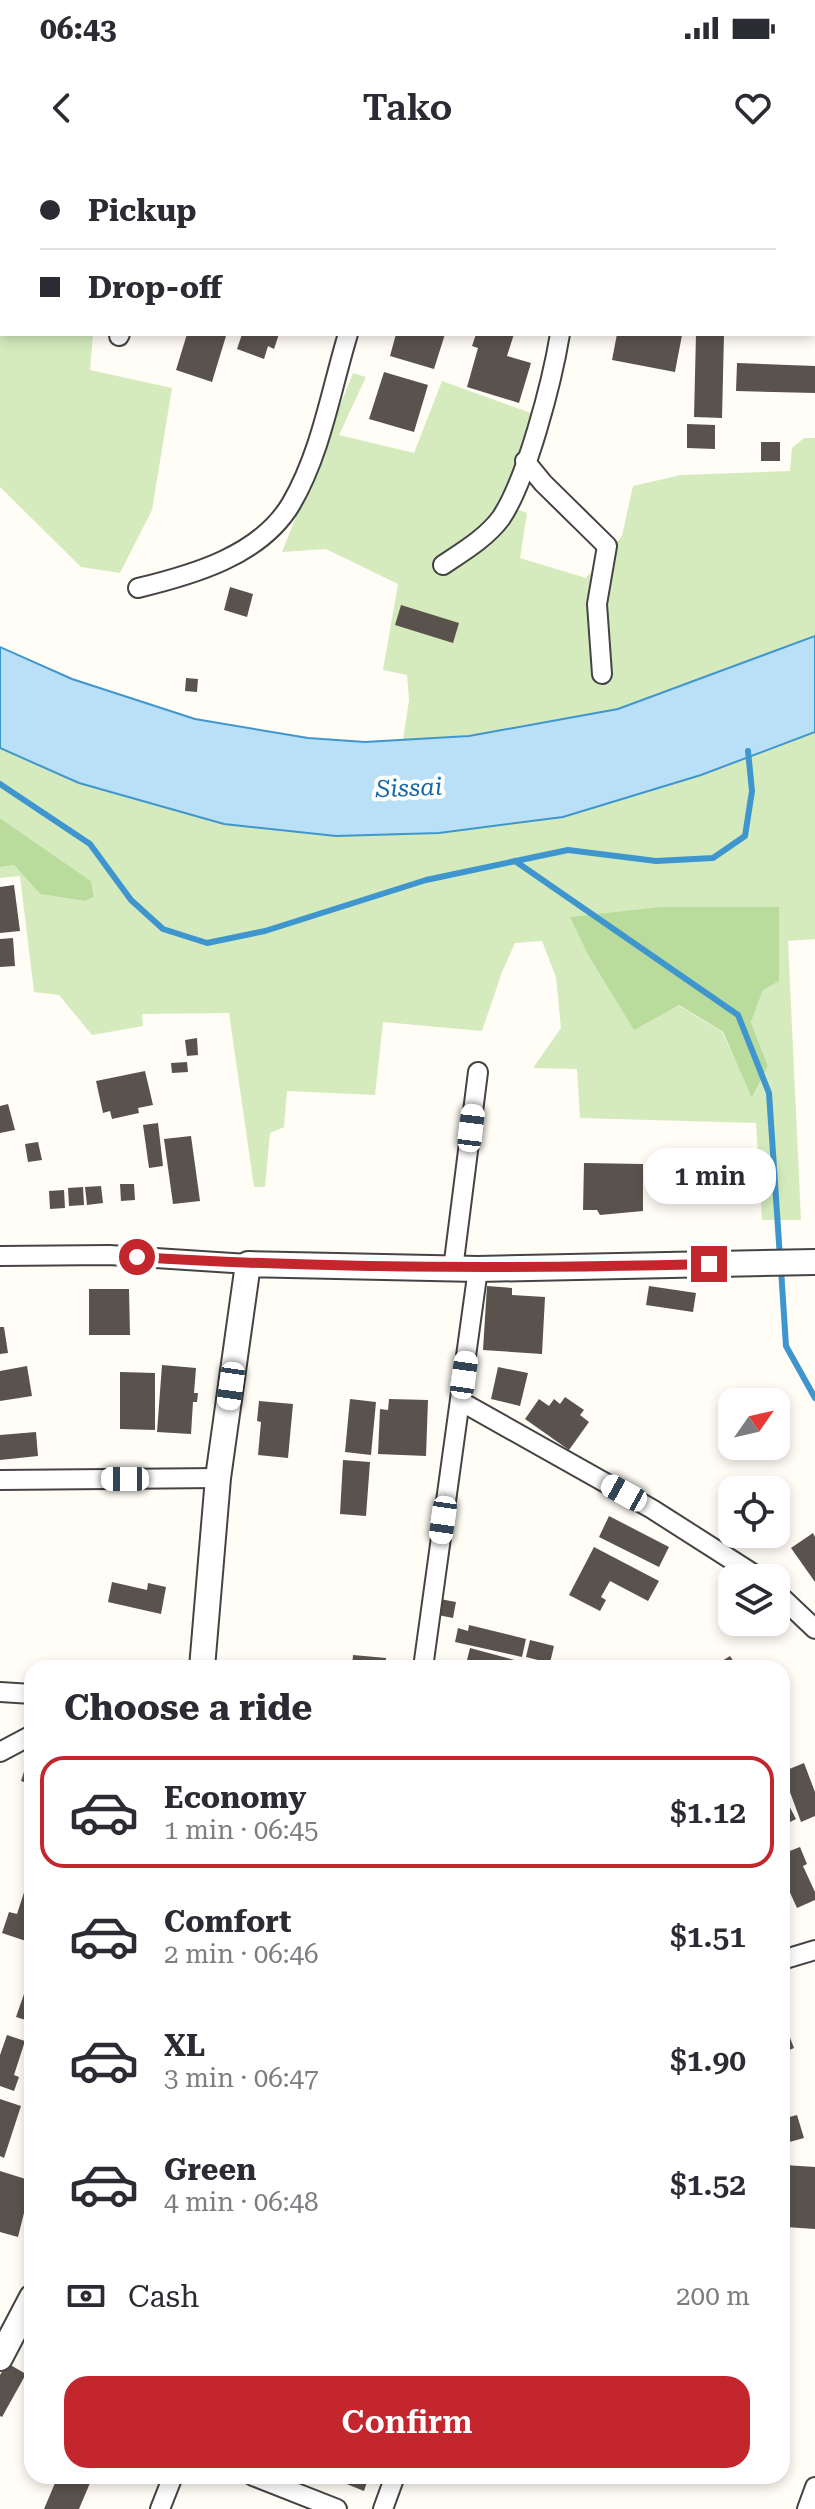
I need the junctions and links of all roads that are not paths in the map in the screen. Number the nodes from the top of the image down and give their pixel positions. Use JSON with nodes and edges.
{"nodes":[{"id":1,"x":347,"y":336,"type":"edge"},
{"id":2,"x":560,"y":336,"type":"edge"},
{"id":3,"x":525,"y":461,"type":"junction"},
{"id":4,"x":443,"y":565,"type":"dead end"},
{"id":5,"x":138,"y":588,"type":"dead end"},
{"id":6,"x":602,"y":674,"type":"dead end"},
{"id":7,"x":478,"y":1072,"type":"dead end"},
{"id":8,"x":0,"y":1256,"type":"edge"},
{"id":9,"x":807,"y":1262,"type":"edge"},
{"id":10,"x":248,"y":1264,"type":"junction"},
{"id":11,"x":453,"y":1269,"type":"junction"},
{"id":12,"x":478,"y":1269,"type":"junction"},
{"id":13,"x":460,"y":1401,"type":"junction"},
{"id":14,"x":218,"y":1478,"type":"junction"},
{"id":15,"x":0,"y":1480,"type":"edge"},
{"id":16,"x":738,"y":1564,"type":"edge"},
{"id":17,"x":790,"y":1605,"type":"edge"},
{"id":18,"x":815,"y":1629,"type":"edge"},
{"id":19,"x":203,"y":1660,"type":"edge"},
{"id":20,"x":424,"y":1660,"type":"edge"},
{"id":21,"x":0,"y":1692,"type":"edge"},
{"id":22,"x":24,"y":1692,"type":"edge"},
{"id":23,"x":24,"y":1739,"type":"edge"},
{"id":24,"x":0,"y":1752,"type":"edge"},
{"id":25,"x":815,"y":1950,"type":"edge"},
{"id":26,"x":790,"y":1958,"type":"edge"},
{"id":27,"x":24,"y":2312,"type":"edge"},
{"id":28,"x":0,"y":2358,"type":"edge"},
{"id":29,"x":170,"y":2484,"type":"edge"},
{"id":30,"x":273,"y":2484,"type":"edge"},
{"id":31,"x":392,"y":2484,"type":"edge"},
{"id":32,"x":815,"y":2487,"type":"edge"},
{"id":33,"x":160,"y":2509,"type":"edge"},
{"id":34,"x":337,"y":2509,"type":"edge"},
{"id":35,"x":383,"y":2509,"type":"edge"},
{"id":36,"x":807,"y":2509,"type":"edge"}],
"edges":[{"from":1,"to":5,"type":"street"},
{"from":2,"to":3,"type":"street"},
{"from":3,"to":4,"type":"street"},
{"from":3,"to":6,"type":"street"},
{"from":7,"to":11,"type":"street"},
{"from":8,"to":10,"type":"street"},
{"from":9,"to":12,"type":"street"},
{"from":10,"to":11,"type":"street"},
{"from":10,"to":14,"type":"street"},
{"from":11,"to":12,"type":"street"},
{"from":12,"to":13,"type":"street"},
{"from":13,"to":16,"type":"street"},
{"from":13,"to":20,"type":"street"},
{"from":14,"to":15,"type":"street"},
{"from":14,"to":19,"type":"street"},
{"from":17,"to":18,"type":"street"},
{"from":21,"to":22,"type":"street"},
{"from":23,"to":24,"type":"street"},
{"from":25,"to":26,"type":"street"},
{"from":27,"to":28,"type":"street"},
{"from":29,"to":33,"type":"street"},
{"from":30,"to":34,"type":"street"},
{"from":31,"to":35,"type":"street"},
{"from":32,"to":36,"type":"street"}]}
